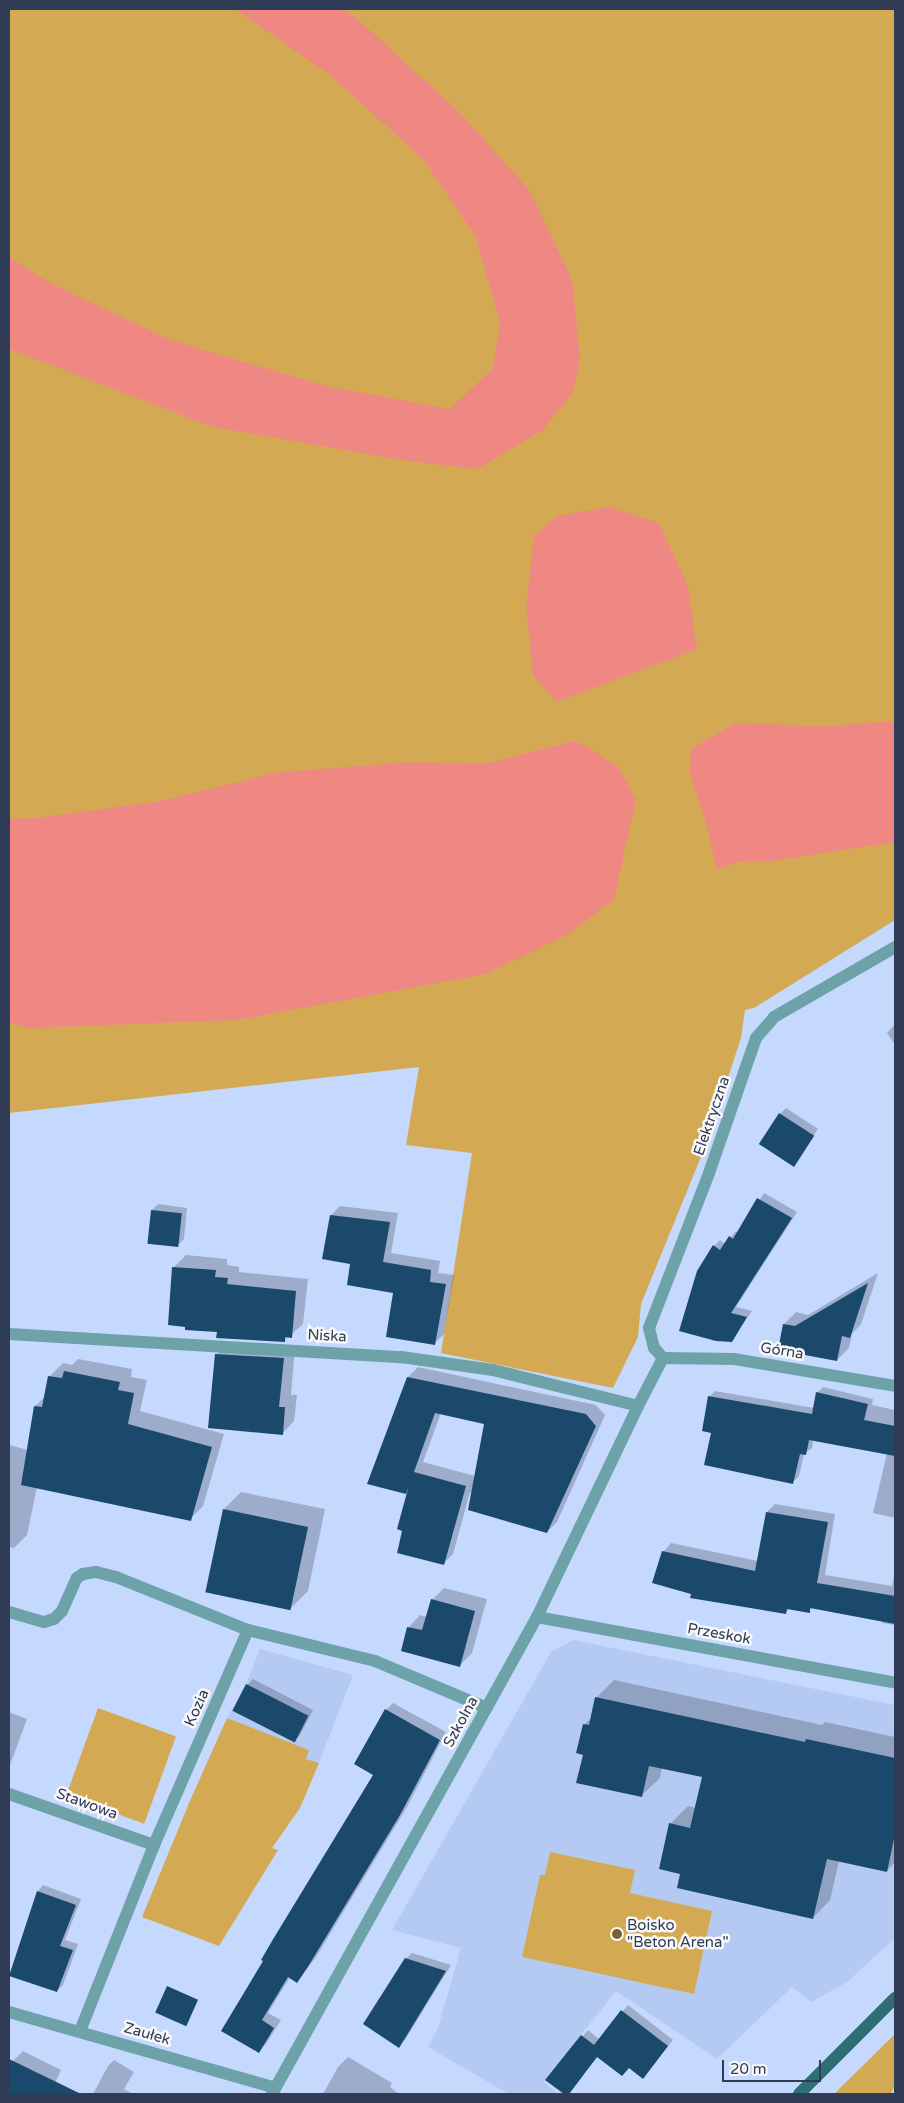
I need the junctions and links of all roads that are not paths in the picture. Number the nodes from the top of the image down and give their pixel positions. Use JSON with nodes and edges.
{"nodes":[{"id":1,"x":895,"y":947,"type":"edge"},
{"id":2,"x":9,"y":1334,"type":"edge"},
{"id":3,"x":663,"y":1358,"type":"junction"},
{"id":4,"x":895,"y":1386,"type":"edge"},
{"id":5,"x":638,"y":1406,"type":"junction"},
{"id":6,"x":9,"y":1612,"type":"edge"},
{"id":7,"x":538,"y":1617,"type":"junction"},
{"id":8,"x":248,"y":1630,"type":"junction"},
{"id":9,"x":895,"y":1683,"type":"edge"},
{"id":10,"x":488,"y":1708,"type":"junction"},
{"id":11,"x":9,"y":1794,"type":"edge"},
{"id":12,"x":154,"y":1845,"type":"junction"},
{"id":13,"x":895,"y":1998,"type":"edge"},
{"id":14,"x":9,"y":2012,"type":"edge"},
{"id":15,"x":80,"y":2031,"type":"junction"},
{"id":16,"x":274,"y":2091,"type":"edge"},
{"id":17,"x":799,"y":2094,"type":"edge"}],
"edges":[{"from":1,"to":3,"type":"street","name":"Elektryczna"},
{"from":2,"to":5,"type":"street","name":"Niska"},
{"from":3,"to":4,"type":"street","name":"Górna"},
{"from":3,"to":5,"type":"street","name":"Szkolna"},
{"from":5,"to":7,"type":"street","name":"Szkolna"},
{"from":6,"to":8,"type":"street"},
{"from":7,"to":9,"type":"street","name":"Przeskok"},
{"from":7,"to":10,"type":"street","name":"Szkolna"},
{"from":8,"to":10,"type":"street"},
{"from":8,"to":12,"type":"street","name":"Kozia"},
{"from":10,"to":16,"type":"street","name":"Szkolna"},
{"from":11,"to":12,"type":"street","name":"Stawowa"},
{"from":12,"to":15,"type":"street","name":"Kozia"},
{"from":13,"to":17,"type":"main road"},
{"from":14,"to":15,"type":"street","name":"Zaułek"},
{"from":15,"to":16,"type":"street","name":"Zaułek"}]}
